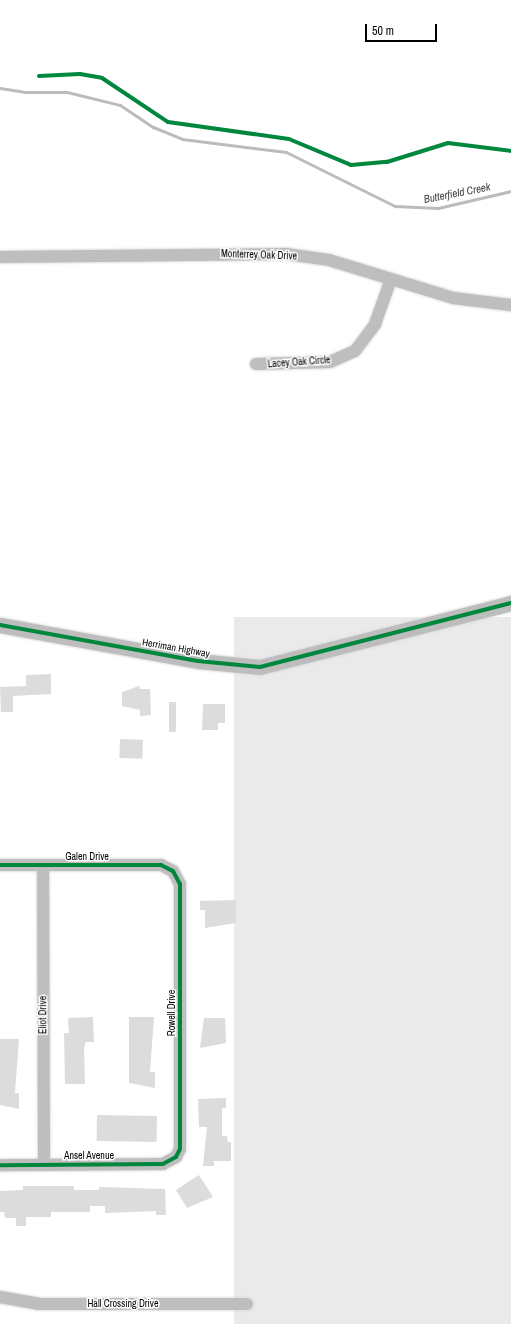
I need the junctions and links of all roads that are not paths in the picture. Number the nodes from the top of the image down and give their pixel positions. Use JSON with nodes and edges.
{"nodes":[{"id":1,"x":0,"y":257,"type":"edge"},
{"id":2,"x":391,"y":279,"type":"junction"},
{"id":3,"x":511,"y":305,"type":"edge"},
{"id":4,"x":256,"y":364,"type":"dead end"},
{"id":5,"x":511,"y":603,"type":"edge"},
{"id":6,"x":0,"y":625,"type":"edge"},
{"id":7,"x":0,"y":865,"type":"edge"},
{"id":8,"x":43,"y":865,"type":"junction"},
{"id":9,"x":173,"y":871,"type":"joint"},
{"id":10,"x":176,"y":1157,"type":"joint"},
{"id":11,"x":0,"y":1164,"type":"edge"},
{"id":12,"x":44,"y":1164,"type":"junction"},
{"id":13,"x":0,"y":1297,"type":"edge"},
{"id":14,"x":247,"y":1304,"type":"dead end"}],
"edges":[{"from":1,"to":2,"type":"street","name":"Monterrey Oak Drive"},
{"from":2,"to":3,"type":"street","name":"Monterrey Oak Drive"},
{"from":2,"to":4,"type":"street","name":"Lacey Oak Circle"},
{"from":5,"to":6,"type":"main road","name":"Herriman Highway"},
{"from":7,"to":8,"type":"street","name":"Galen Drive"},
{"from":8,"to":9,"type":"street","name":"Galen Drive"},
{"from":8,"to":12,"type":"street","name":"Eliot Drive"},
{"from":9,"to":10,"type":"street","name":"Rowell Drive"},
{"from":10,"to":12,"type":"street","name":"Ansel Avenue"},
{"from":11,"to":12,"type":"street","name":"Ansel Avenue"},
{"from":13,"to":14,"type":"street","name":"Hall Crossing Drive"}]}
